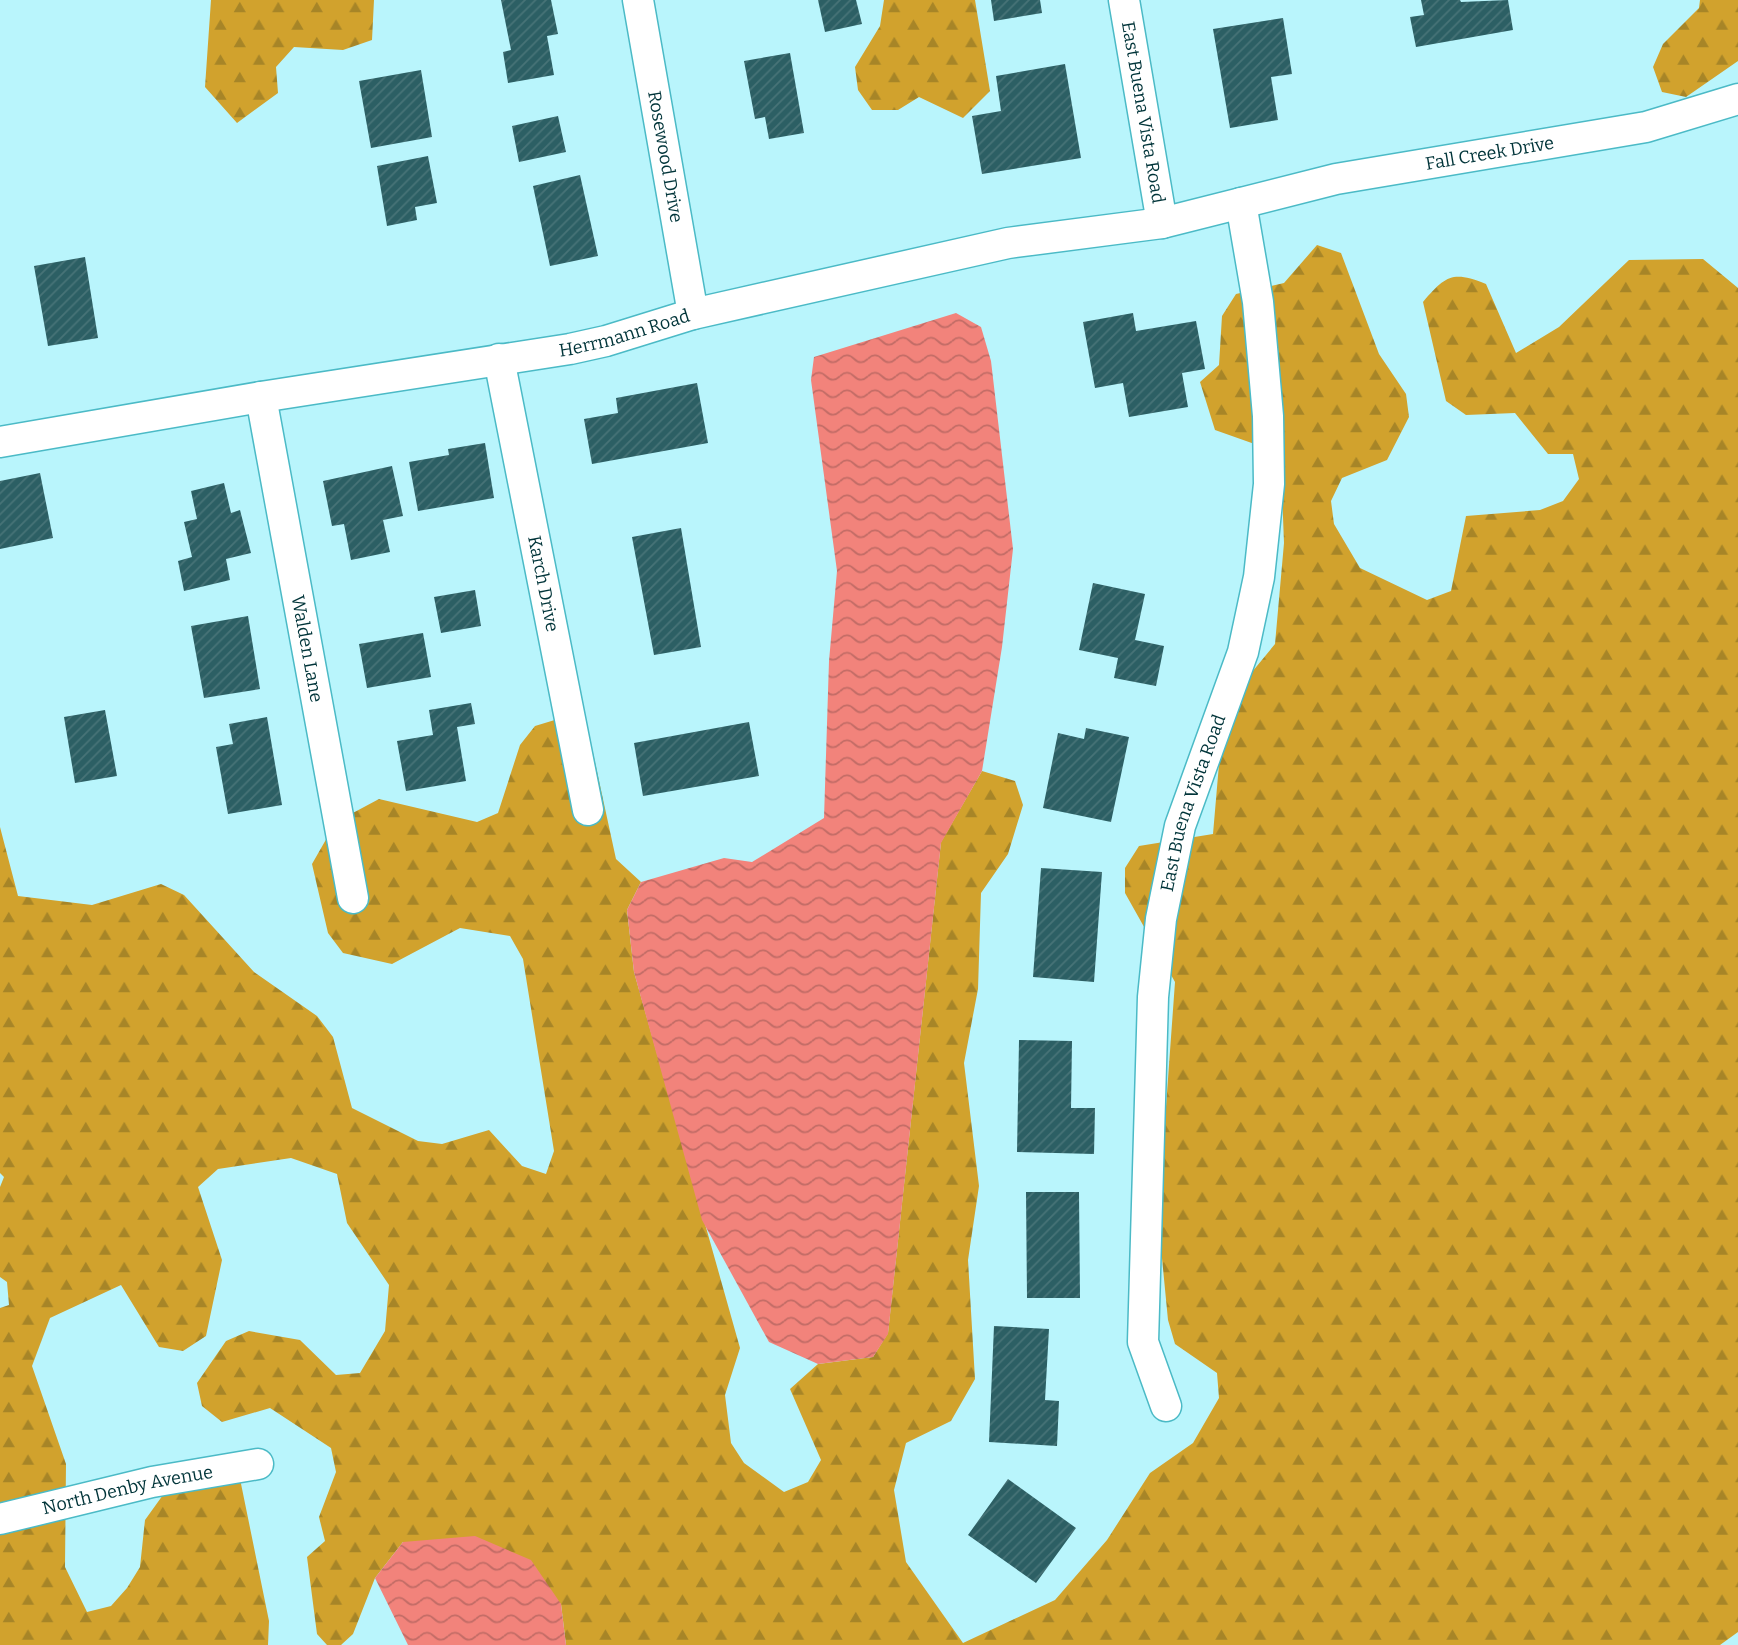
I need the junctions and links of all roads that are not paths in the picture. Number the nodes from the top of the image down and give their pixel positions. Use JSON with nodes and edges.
{"nodes":[{"id":1,"x":638,"y":0,"type":"edge"},
{"id":2,"x":1124,"y":0,"type":"edge"},
{"id":3,"x":1738,"y":99,"type":"edge"},
{"id":4,"x":1241,"y":203,"type":"junction"},
{"id":5,"x":1162,"y":223,"type":"junction"},
{"id":6,"x":693,"y":314,"type":"junction"},
{"id":7,"x":499,"y":359,"type":"junction"},
{"id":8,"x":261,"y":397,"type":"junction"},
{"id":9,"x":0,"y":442,"type":"edge"},
{"id":10,"x":588,"y":810,"type":"dead end"},
{"id":11,"x":354,"y":898,"type":"dead end"},
{"id":12,"x":1166,"y":1406,"type":"dead end"},
{"id":13,"x":258,"y":1464,"type":"dead end"},
{"id":14,"x":0,"y":1518,"type":"edge"}],
"edges":[{"from":1,"to":6,"type":"street","name":"Rosewood Drive"},
{"from":2,"to":5,"type":"street","name":"East Buena Vista Road"},
{"from":3,"to":4,"type":"street","name":"Fall Creek Drive"},
{"from":4,"to":5,"type":"street","name":"Herrmann Road"},
{"from":4,"to":12,"type":"street","name":"East Buena Vista Road"},
{"from":5,"to":6,"type":"street","name":"Herrmann Road"},
{"from":6,"to":7,"type":"street","name":"Herrmann Road"},
{"from":7,"to":8,"type":"street","name":"Herrmann Road"},
{"from":7,"to":10,"type":"street","name":"Karch Drive"},
{"from":8,"to":9,"type":"street","name":"Herrmann Road"},
{"from":8,"to":11,"type":"street","name":"Walden Lane"},
{"from":13,"to":14,"type":"street","name":"North Denby Avenue"}]}
